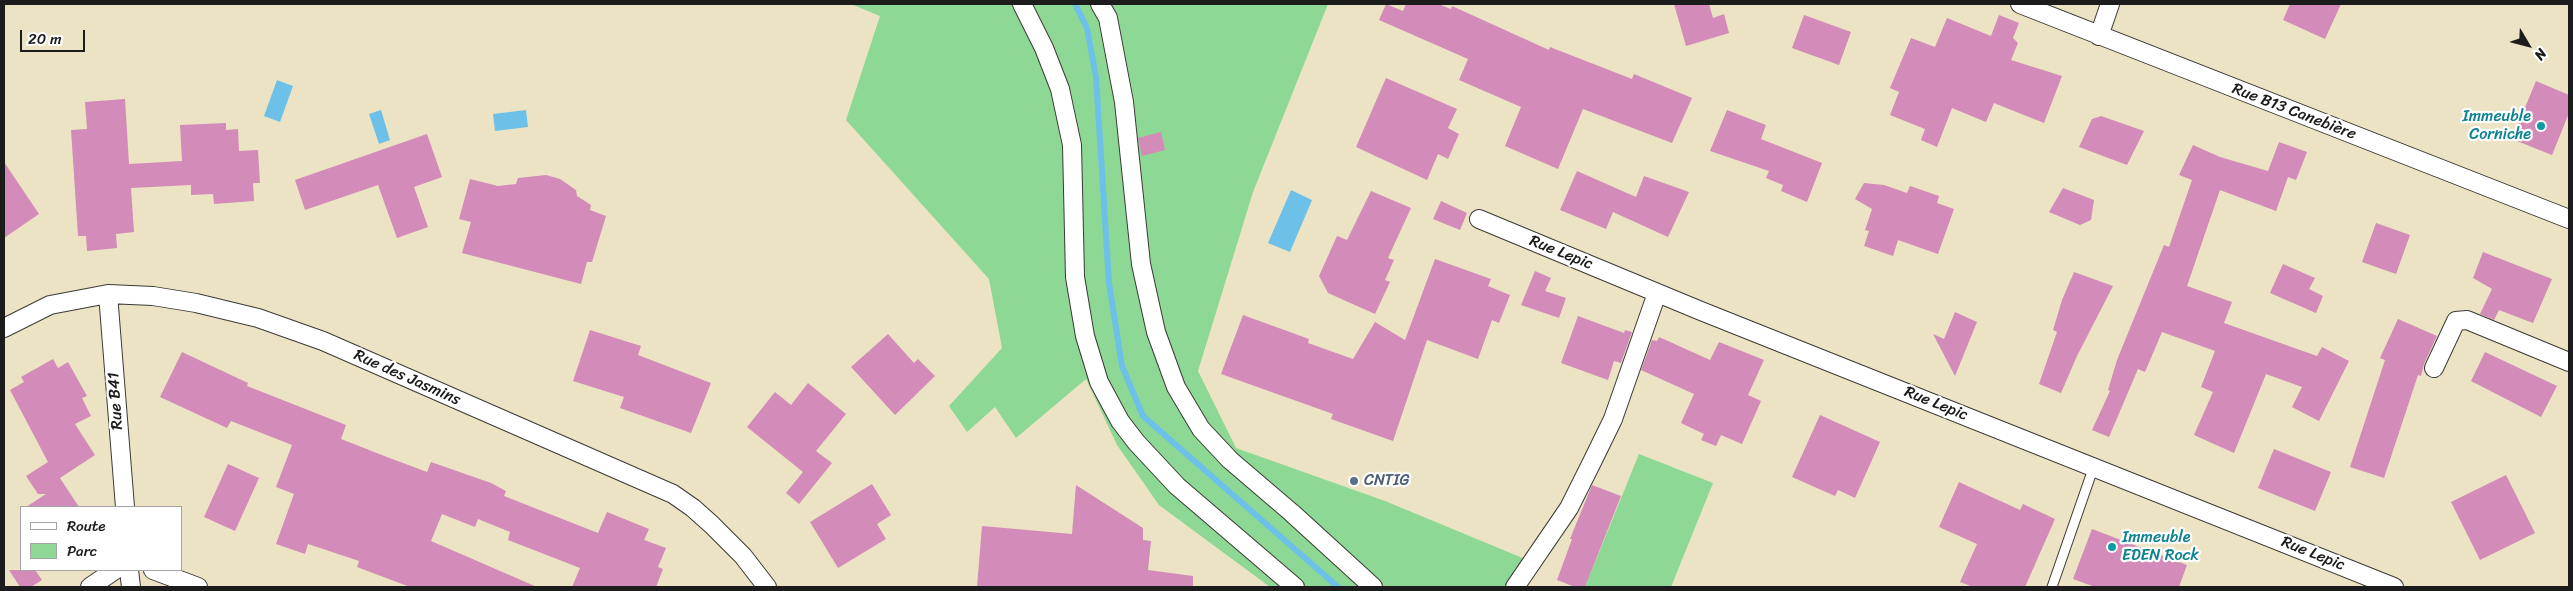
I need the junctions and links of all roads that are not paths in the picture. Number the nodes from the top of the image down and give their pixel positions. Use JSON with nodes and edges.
{"nodes":[{"id":1,"x":1022,"y":4,"type":"edge"},
{"id":2,"x":1100,"y":4,"type":"edge"},
{"id":3,"x":2020,"y":4,"type":"edge"},
{"id":4,"x":2110,"y":4,"type":"edge"},
{"id":5,"x":2099,"y":36,"type":"junction"},
{"id":6,"x":1479,"y":219,"type":"dead end"},
{"id":7,"x":2569,"y":219,"type":"edge"},
{"id":8,"x":1658,"y":293,"type":"junction"},
{"id":9,"x":108,"y":294,"type":"junction"},
{"id":10,"x":4,"y":328,"type":"edge"},
{"id":11,"x":2569,"y":362,"type":"edge"},
{"id":12,"x":2434,"y":368,"type":"dead end"},
{"id":13,"x":2094,"y":466,"type":"junction"},
{"id":14,"x":125,"y":506,"type":"edge"},
{"id":15,"x":114,"y":571,"type":"edge"},
{"id":16,"x":130,"y":571,"type":"edge"},
{"id":17,"x":156,"y":571,"type":"edge"},
{"id":18,"x":90,"y":587,"type":"edge"},
{"id":19,"x":131,"y":587,"type":"edge"},
{"id":20,"x":198,"y":587,"type":"edge"},
{"id":21,"x":767,"y":587,"type":"edge"},
{"id":22,"x":1295,"y":587,"type":"edge"},
{"id":23,"x":1373,"y":587,"type":"edge"},
{"id":24,"x":1515,"y":587,"type":"edge"},
{"id":25,"x":2052,"y":587,"type":"edge"},
{"id":26,"x":2394,"y":587,"type":"edge"}],
"edges":[{"from":1,"to":22,"type":"street"},
{"from":2,"to":23,"type":"street"},
{"from":3,"to":5,"type":"street","name":"Rue B13 Canebière"},
{"from":4,"to":5,"type":"street"},
{"from":5,"to":7,"type":"street","name":"Rue B13 Canebière"},
{"from":6,"to":8,"type":"street","name":"Rue Lepic"},
{"from":8,"to":13,"type":"street","name":"Rue Lepic"},
{"from":8,"to":24,"type":"street"},
{"from":9,"to":10,"type":"street","name":"Rue des Jasmins"},
{"from":9,"to":14,"type":"street","name":"Rue B41"},
{"from":9,"to":21,"type":"street","name":"Rue des Jasmins"},
{"from":11,"to":12,"type":"street"},
{"from":13,"to":25,"type":"lane"},
{"from":13,"to":26,"type":"street","name":"Rue Lepic"},
{"from":15,"to":18,"type":"street"},
{"from":16,"to":19,"type":"street"},
{"from":17,"to":20,"type":"street"}]}
